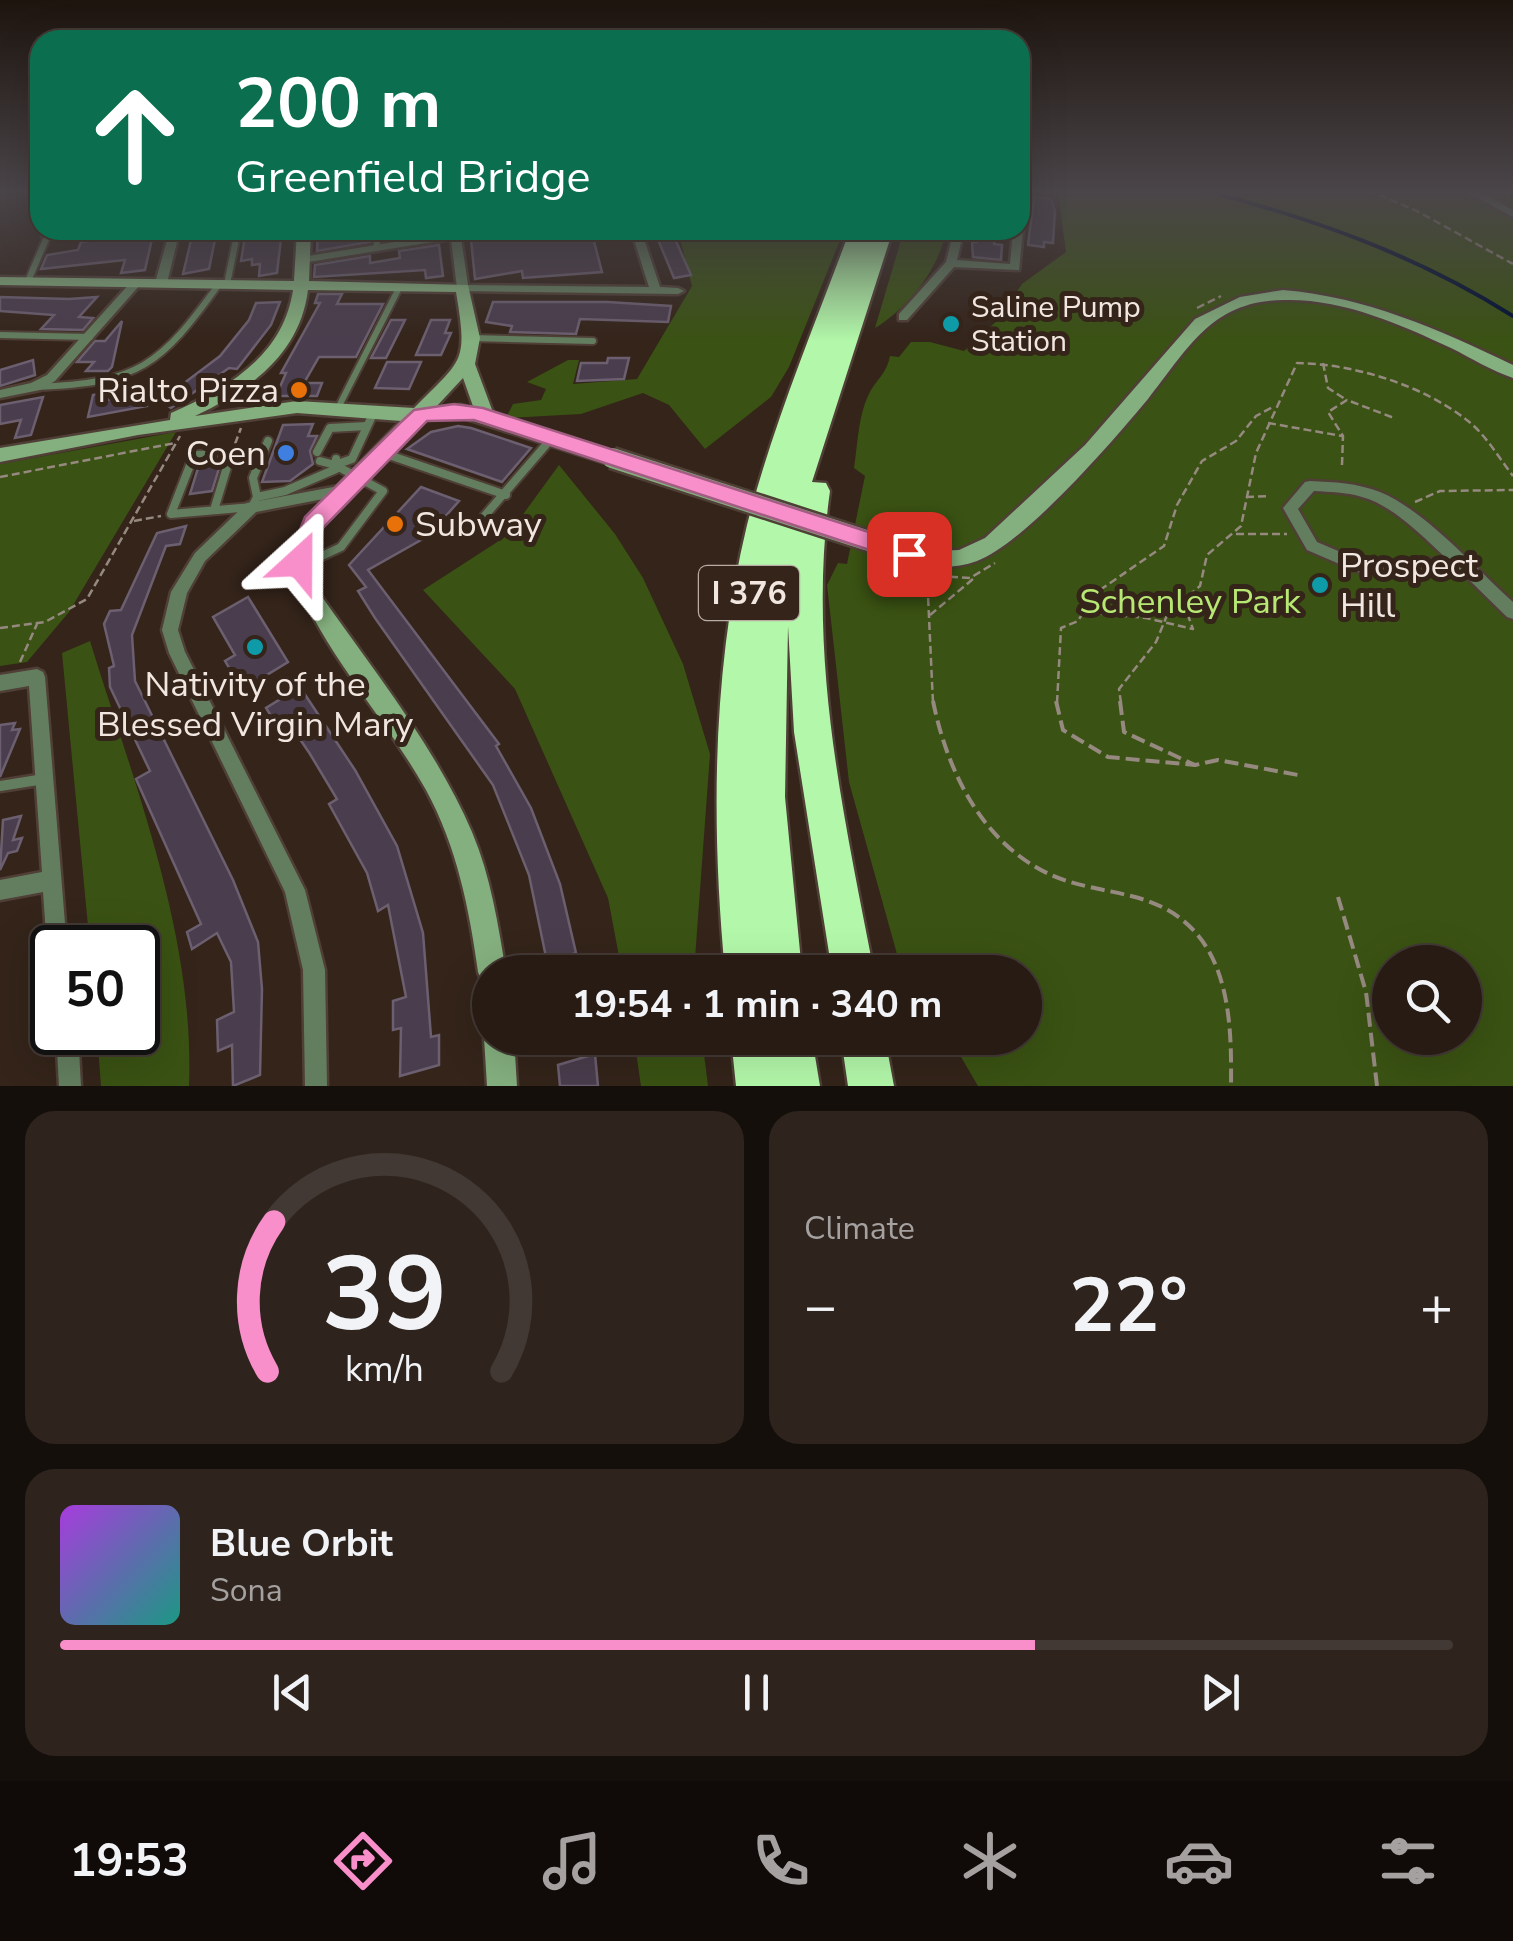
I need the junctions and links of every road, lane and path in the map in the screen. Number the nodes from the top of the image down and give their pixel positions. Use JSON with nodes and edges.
{"nodes":[{"id":1,"x":45,"y":241,"type":"edge"},
{"id":2,"x":172,"y":241,"type":"edge"},
{"id":3,"x":235,"y":241,"type":"edge"},
{"id":4,"x":303,"y":241,"type":"edge"},
{"id":5,"x":377,"y":241,"type":"edge"},
{"id":6,"x":416,"y":241,"type":"edge"},
{"id":7,"x":457,"y":241,"type":"edge"},
{"id":8,"x":640,"y":241,"type":"edge"},
{"id":9,"x":857,"y":241,"type":"edge"},
{"id":10,"x":879,"y":241,"type":"edge"},
{"id":11,"x":957,"y":241,"type":"edge"},
{"id":12,"x":1017,"y":241,"type":"edge"},
{"id":13,"x":1471,"y":241,"type":"edge"},
{"id":14,"x":377,"y":248,"type":"junction"},
{"id":15,"x":302,"y":260,"type":"junction"},
{"id":16,"x":952,"y":263,"type":"junction"},
{"id":17,"x":1513,"y":264,"type":"edge"},
{"id":18,"x":0,"y":281,"type":"edge"},
{"id":19,"x":28,"y":282,"type":"junction"},
{"id":20,"x":161,"y":283,"type":"junction"},
{"id":21,"x":135,"y":284,"type":"junction"},
{"id":22,"x":223,"y":284,"type":"junction"},
{"id":23,"x":300,"y":285,"type":"junction"},
{"id":24,"x":399,"y":288,"type":"junction"},
{"id":25,"x":463,"y":288,"type":"junction"},
{"id":26,"x":656,"y":291,"type":"junction"},
{"id":27,"x":678,"y":291,"type":"dead end"},
{"id":28,"x":1223,"y":296,"type":"dead end"},
{"id":29,"x":859,"y":303,"type":"junction"},
{"id":30,"x":1188,"y":316,"type":"dead end"},
{"id":31,"x":903,"y":317,"type":"dead end"},
{"id":32,"x":0,"y":335,"type":"edge"},
{"id":33,"x":90,"y":337,"type":"junction"},
{"id":34,"x":472,"y":338,"type":"junction"},
{"id":35,"x":593,"y":341,"type":"dead end"},
{"id":36,"x":1322,"y":361,"type":"junction"},
{"id":37,"x":467,"y":364,"type":"junction"},
{"id":38,"x":1513,"y":372,"type":"edge"},
{"id":39,"x":246,"y":379,"type":"junction"},
{"id":40,"x":35,"y":387,"type":"junction"},
{"id":41,"x":0,"y":394,"type":"edge"},
{"id":42,"x":1346,"y":400,"type":"junction"},
{"id":43,"x":1275,"y":406,"type":"junction"},
{"id":44,"x":338,"y":409,"type":"junction"},
{"id":45,"x":421,"y":415,"type":"junction"},
{"id":46,"x":245,"y":417,"type":"junction"},
{"id":47,"x":486,"y":417,"type":"junction"},
{"id":48,"x":1394,"y":418,"type":"dead end"},
{"id":49,"x":370,"y":419,"type":"junction"},
{"id":50,"x":1268,"y":424,"type":"junction"},
{"id":51,"x":350,"y":426,"type":"junction"},
{"id":52,"x":140,"y":430,"type":"junction"},
{"id":53,"x":183,"y":430,"type":"dead end"},
{"id":54,"x":346,"y":435,"type":"dead end"},
{"id":55,"x":1343,"y":436,"type":"junction"},
{"id":56,"x":552,"y":439,"type":"junction"},
{"id":57,"x":268,"y":441,"type":"dead end"},
{"id":58,"x":177,"y":442,"type":"junction"},
{"id":59,"x":383,"y":452,"type":"junction"},
{"id":60,"x":231,"y":454,"type":"junction"},
{"id":61,"x":0,"y":455,"type":"edge"},
{"id":62,"x":1342,"y":465,"type":"dead end"},
{"id":63,"x":341,"y":472,"type":"junction"},
{"id":64,"x":1513,"y":476,"type":"edge"},
{"id":65,"x":0,"y":477,"type":"edge"},
{"id":66,"x":1513,"y":490,"type":"edge"},
{"id":67,"x":506,"y":495,"type":"junction"},
{"id":68,"x":1270,"y":496,"type":"dead end"},
{"id":69,"x":1244,"y":497,"type":"junction"},
{"id":70,"x":254,"y":502,"type":"junction"},
{"id":71,"x":1414,"y":502,"type":"dead end"},
{"id":72,"x":214,"y":510,"type":"junction"},
{"id":73,"x":171,"y":514,"type":"junction"},
{"id":74,"x":133,"y":521,"type":"junction"},
{"id":75,"x":469,"y":534,"type":"dead end"},
{"id":76,"x":1235,"y":534,"type":"junction"},
{"id":77,"x":1287,"y":534,"type":"dead end"},
{"id":78,"x":1459,"y":564,"type":"junction"},
{"id":79,"x":974,"y":566,"type":"junction"},
{"id":80,"x":299,"y":567,"type":"junction"},
{"id":81,"x":926,"y":573,"type":"dead end"},
{"id":82,"x":1183,"y":601,"type":"junction"},
{"id":83,"x":1082,"y":612,"type":"junction"},
{"id":84,"x":1513,"y":612,"type":"edge"},
{"id":85,"x":928,"y":617,"type":"junction"},
{"id":86,"x":38,"y":622,"type":"junction"},
{"id":87,"x":1164,"y":626,"type":"junction"},
{"id":88,"x":0,"y":628,"type":"edge"},
{"id":89,"x":16,"y":672,"type":"dead end"},
{"id":90,"x":0,"y":683,"type":"edge"},
{"id":91,"x":1195,"y":765,"type":"junction"},
{"id":92,"x":1298,"y":775,"type":"dead end"},
{"id":93,"x":44,"y":779,"type":"junction"},
{"id":94,"x":0,"y":786,"type":"edge"},
{"id":95,"x":49,"y":881,"type":"junction"},
{"id":96,"x":0,"y":890,"type":"edge"},
{"id":97,"x":1338,"y":897,"type":"dead end"},
{"id":98,"x":54,"y":925,"type":"edge"},
{"id":99,"x":489,"y":955,"type":"edge"},
{"id":100,"x":745,"y":955,"type":"edge"},
{"id":101,"x":781,"y":955,"type":"edge"},
{"id":102,"x":849,"y":955,"type":"edge"},
{"id":103,"x":68,"y":1055,"type":"edge"},
{"id":104,"x":499,"y":1055,"type":"edge"},
{"id":105,"x":755,"y":1055,"type":"edge"},
{"id":106,"x":793,"y":1055,"type":"edge"},
{"id":107,"x":866,"y":1055,"type":"edge"},
{"id":108,"x":70,"y":1086,"type":"edge"},
{"id":109,"x":316,"y":1086,"type":"edge"},
{"id":110,"x":502,"y":1086,"type":"edge"},
{"id":111,"x":759,"y":1086,"type":"edge"},
{"id":112,"x":798,"y":1086,"type":"edge"},
{"id":113,"x":871,"y":1086,"type":"edge"},
{"id":114,"x":1232,"y":1086,"type":"edge"},
{"id":115,"x":1377,"y":1086,"type":"edge"}],
"edges":[{"from":1,"to":19,"type":"lane"},
{"from":2,"to":20,"type":"street"},
{"from":3,"to":22,"type":"lane"},
{"from":4,"to":15,"type":"main road"},
{"from":5,"to":14,"type":"lane"},
{"from":6,"to":14,"type":"street"},
{"from":7,"to":25,"type":"street"},
{"from":8,"to":26,"type":"street"},
{"from":9,"to":100,"type":"highway","number":"I 376"},
{"from":10,"to":29,"type":"highway","number":"I 376"},
{"from":11,"to":16,"type":"street"},
{"from":12,"to":16,"type":"street"},
{"from":13,"to":17,"type":"path"},
{"from":14,"to":15,"type":"street"},
{"from":15,"to":23,"type":"main road"},
{"from":16,"to":31,"type":"street"},
{"from":18,"to":19,"type":"main road"},
{"from":19,"to":21,"type":"main road"},
{"from":20,"to":21,"type":"main road"},
{"from":20,"to":22,"type":"main road"},
{"from":21,"to":33,"type":"street"},
{"from":22,"to":23,"type":"main road"},
{"from":22,"to":40,"type":"lane"},
{"from":23,"to":24,"type":"main road"},
{"from":23,"to":39,"type":"main road"},
{"from":24,"to":25,"type":"main road"},
{"from":24,"to":44,"type":"lane"},
{"from":25,"to":26,"type":"street"},
{"from":25,"to":34,"type":"main road"},
{"from":26,"to":27,"type":"street"},
{"from":28,"to":30,"type":"path"},
{"from":29,"to":101,"type":"highway","number":"I 376"},
{"from":29,"to":102,"type":"highway"},
{"from":32,"to":33,"type":"lane"},
{"from":33,"to":40,"type":"street"},
{"from":34,"to":35,"type":"lane"},
{"from":34,"to":37,"type":"main road"},
{"from":36,"to":42,"type":"path"},
{"from":36,"to":43,"type":"path"},
{"from":36,"to":64,"type":"path"},
{"from":37,"to":45,"type":"main road"},
{"from":37,"to":47,"type":"main road"},
{"from":38,"to":79,"type":"main road"},
{"from":39,"to":46,"type":"main road"},
{"from":39,"to":52,"type":"main road"},
{"from":40,"to":41,"type":"street"},
{"from":42,"to":48,"type":"path"},
{"from":42,"to":55,"type":"path"},
{"from":43,"to":50,"type":"path"},
{"from":43,"to":83,"type":"path"},
{"from":44,"to":46,"type":"main road"},
{"from":44,"to":49,"type":"main road"},
{"from":45,"to":47,"type":"main road"},
{"from":45,"to":49,"type":"main road"},
{"from":45,"to":59,"type":"main road"},
{"from":46,"to":52,"type":"main road"},
{"from":46,"to":60,"type":"path"},
{"from":47,"to":56,"type":"main road"},
{"from":49,"to":51,"type":"lane"},
{"from":49,"to":63,"type":"lane"},
{"from":50,"to":55,"type":"path"},
{"from":50,"to":69,"type":"path"},
{"from":51,"to":54,"type":"lane"},
{"from":51,"to":63,"type":"lane"},
{"from":52,"to":61,"type":"main road"},
{"from":53,"to":58,"type":"path"},
{"from":55,"to":62,"type":"path"},
{"from":56,"to":67,"type":"lane"},
{"from":56,"to":79,"type":"main road","bridge":true},
{"from":57,"to":70,"type":"lane"},
{"from":58,"to":65,"type":"path"},
{"from":58,"to":74,"type":"path"},
{"from":59,"to":63,"type":"main road"},
{"from":59,"to":67,"type":"lane"},
{"from":60,"to":72,"type":"lane"},
{"from":60,"to":73,"type":"lane"},
{"from":63,"to":70,"type":"street"},
{"from":63,"to":70,"type":"lane"},
{"from":63,"to":80,"type":"main road"},
{"from":63,"to":80,"type":"lane"},
{"from":66,"to":71,"type":"path"},
{"from":67,"to":75,"type":"lane"},
{"from":68,"to":69,"type":"path"},
{"from":69,"to":76,"type":"path"},
{"from":70,"to":72,"type":"lane"},
{"from":70,"to":109,"type":"street"},
{"from":72,"to":73,"type":"lane"},
{"from":73,"to":74,"type":"path"},
{"from":74,"to":86,"type":"path"},
{"from":76,"to":77,"type":"path"},
{"from":76,"to":82,"type":"path"},
{"from":78,"to":78,"type":"street"},
{"from":78,"to":84,"type":"street"},
{"from":79,"to":85,"type":"path"},
{"from":80,"to":99,"type":"main road"},
{"from":81,"to":85,"type":"path"},
{"from":82,"to":87,"type":"path"},
{"from":82,"to":87,"type":"path"},
{"from":83,"to":87,"type":"path"},
{"from":83,"to":91,"type":"path"},
{"from":85,"to":114,"type":"path"},
{"from":86,"to":88,"type":"path"},
{"from":86,"to":89,"type":"path"},
{"from":87,"to":91,"type":"path"},
{"from":90,"to":93,"type":"street"},
{"from":91,"to":92,"type":"path"},
{"from":93,"to":94,"type":"lane"},
{"from":93,"to":95,"type":"street"},
{"from":95,"to":96,"type":"street"},
{"from":95,"to":98,"type":"street"},
{"from":97,"to":115,"type":"path"},
{"from":103,"to":108,"type":"street"},
{"from":104,"to":110,"type":"main road"},
{"from":105,"to":111,"type":"highway"},
{"from":106,"to":112,"type":"highway"},
{"from":107,"to":113,"type":"highway"}]}
